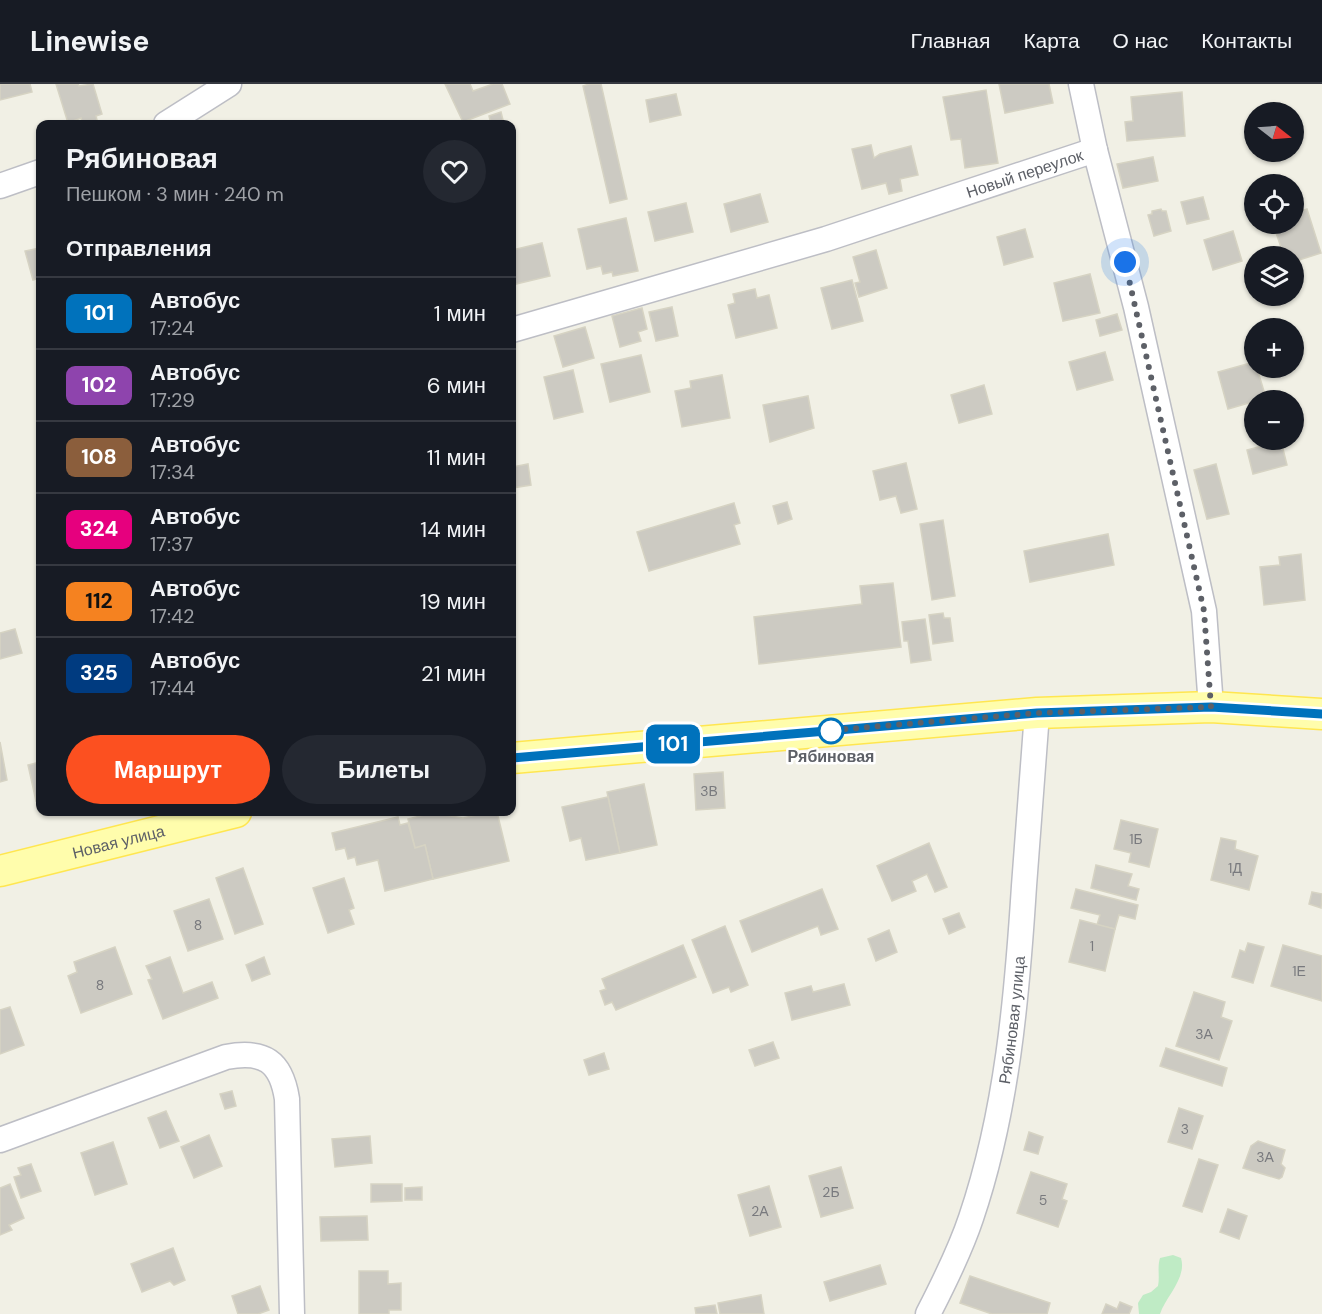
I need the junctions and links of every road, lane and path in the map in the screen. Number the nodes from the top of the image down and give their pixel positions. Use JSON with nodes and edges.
{"nodes":[{"id":1,"x":229,"y":84,"type":"edge"},
{"id":2,"x":1081,"y":84,"type":"edge"},
{"id":3,"x":172,"y":120,"type":"edge"},
{"id":4,"x":1095,"y":150,"type":"junction"},
{"id":5,"x":36,"y":173,"type":"edge"},
{"id":6,"x":0,"y":186,"type":"edge"},
{"id":7,"x":516,"y":329,"type":"edge"},
{"id":8,"x":1211,"y":707,"type":"junction"},
{"id":9,"x":1037,"y":713,"type":"junction"},
{"id":10,"x":1322,"y":714,"type":"edge"},
{"id":11,"x":516,"y":758,"type":"edge"},
{"id":12,"x":220,"y":816,"type":"edge"},
{"id":13,"x":0,"y":871,"type":"edge"},
{"id":14,"x":0,"y":1140,"type":"edge"},
{"id":15,"x":292,"y":1314,"type":"edge"},
{"id":16,"x":928,"y":1314,"type":"edge"}],
"edges":[{"from":1,"to":3,"type":"street"},
{"from":2,"to":4,"type":"street"},
{"from":4,"to":7,"type":"street","name":"Новый переулок"},
{"from":4,"to":8,"type":"street","name":"Новый переулок"},
{"from":5,"to":6,"type":"street"},
{"from":8,"to":9,"type":"main road"},
{"from":8,"to":10,"type":"main road"},
{"from":9,"to":11,"type":"main road"},
{"from":9,"to":16,"type":"street","name":"Рябиновая улица"},
{"from":12,"to":13,"type":"main road","name":"Новая улица"},
{"from":14,"to":15,"type":"street"}]}
